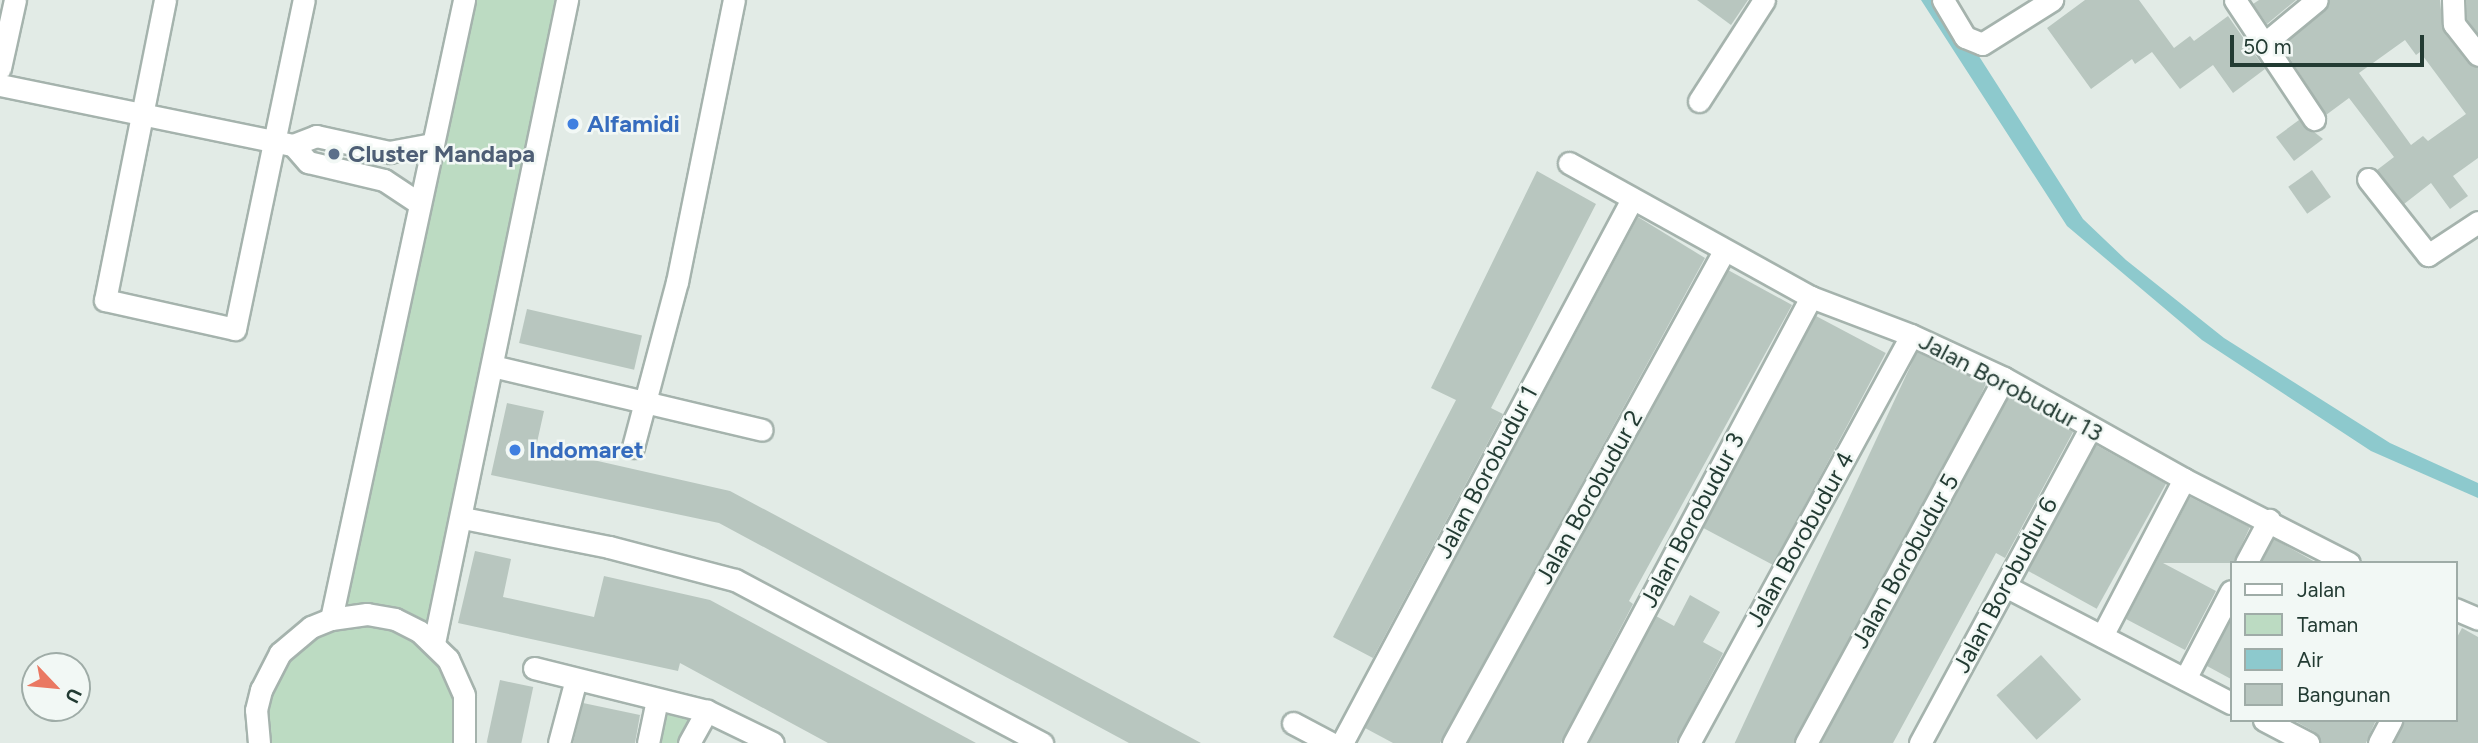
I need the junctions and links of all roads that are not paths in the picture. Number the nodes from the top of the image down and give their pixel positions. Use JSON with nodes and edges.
{"nodes":[{"id":1,"x":15,"y":0,"type":"edge"},
{"id":2,"x":164,"y":0,"type":"edge"},
{"id":3,"x":304,"y":0,"type":"edge"},
{"id":4,"x":464,"y":0,"type":"edge"},
{"id":5,"x":567,"y":0,"type":"edge"},
{"id":6,"x":734,"y":0,"type":"edge"},
{"id":7,"x":1764,"y":0,"type":"edge"},
{"id":8,"x":1942,"y":0,"type":"edge"},
{"id":9,"x":2052,"y":0,"type":"edge"},
{"id":10,"x":2235,"y":0,"type":"edge"},
{"id":11,"x":2318,"y":0,"type":"edge"},
{"id":12,"x":2452,"y":0,"type":"edge"},
{"id":13,"x":2265,"y":43,"type":"junction"},
{"id":14,"x":2478,"y":55,"type":"edge"},
{"id":15,"x":0,"y":68,"type":"edge"},
{"id":16,"x":0,"y":85,"type":"edge"},
{"id":17,"x":1699,"y":101,"type":"dead end"},
{"id":18,"x":139,"y":114,"type":"junction"},
{"id":19,"x":2315,"y":119,"type":"dead end"},
{"id":20,"x":282,"y":144,"type":"junction"},
{"id":21,"x":433,"y":144,"type":"junction"},
{"id":22,"x":389,"y":152,"type":"junction"},
{"id":23,"x":1569,"y":163,"type":"dead end"},
{"id":24,"x":2368,"y":179,"type":"dead end"},
{"id":25,"x":384,"y":180,"type":"junction"},
{"id":26,"x":1631,"y":201,"type":"junction"},
{"id":27,"x":420,"y":204,"type":"junction"},
{"id":28,"x":2478,"y":222,"type":"edge"},
{"id":29,"x":1724,"y":251,"type":"junction"},
{"id":30,"x":1811,"y":297,"type":"junction"},
{"id":31,"x":1911,"y":335,"type":"junction"},
{"id":32,"x":492,"y":366,"type":"junction"},
{"id":33,"x":2004,"y":378,"type":"junction"},
{"id":34,"x":646,"y":402,"type":"junction"},
{"id":35,"x":2090,"y":428,"type":"junction"},
{"id":36,"x":762,"y":430,"type":"dead end"},
{"id":37,"x":633,"y":447,"type":"dead end"},
{"id":38,"x":2184,"y":479,"type":"junction"},
{"id":39,"x":463,"y":518,"type":"junction"},
{"id":40,"x":2269,"y":520,"type":"junction"},
{"id":41,"x":2247,"y":561,"type":"edge"},
{"id":42,"x":2345,"y":561,"type":"edge"},
{"id":43,"x":2005,"y":586,"type":"junction"},
{"id":44,"x":2230,"y":593,"type":"edge"},
{"id":45,"x":2457,"y":610,"type":"edge"},
{"id":46,"x":331,"y":619,"type":"junction"},
{"id":47,"x":2478,"y":619,"type":"edge"},
{"id":48,"x":2102,"y":636,"type":"junction"},
{"id":49,"x":435,"y":643,"type":"junction"},
{"id":50,"x":534,"y":668,"type":"dead end"},
{"id":51,"x":576,"y":679,"type":"junction"},
{"id":52,"x":2185,"y":679,"type":"junction"},
{"id":53,"x":657,"y":701,"type":"junction"},
{"id":54,"x":2230,"y":702,"type":"edge"},
{"id":55,"x":707,"y":711,"type":"junction"},
{"id":56,"x":2390,"y":722,"type":"edge"},
{"id":57,"x":1293,"y":723,"type":"dead end"},
{"id":58,"x":2271,"y":727,"type":"edge"},
{"id":59,"x":259,"y":743,"type":"edge"},
{"id":60,"x":464,"y":743,"type":"edge"},
{"id":61,"x":559,"y":743,"type":"edge"},
{"id":62,"x":648,"y":743,"type":"edge"},
{"id":63,"x":690,"y":743,"type":"edge"},
{"id":64,"x":774,"y":743,"type":"edge"},
{"id":65,"x":1042,"y":743,"type":"edge"},
{"id":66,"x":1331,"y":743,"type":"edge"},
{"id":67,"x":1342,"y":743,"type":"edge"},
{"id":68,"x":1453,"y":743,"type":"edge"},
{"id":69,"x":1574,"y":743,"type":"edge"},
{"id":70,"x":1689,"y":743,"type":"edge"},
{"id":71,"x":1805,"y":743,"type":"edge"},
{"id":72,"x":1920,"y":743,"type":"edge"},
{"id":73,"x":2308,"y":743,"type":"edge"},
{"id":74,"x":2379,"y":743,"type":"edge"}],
"edges":[{"from":1,"to":15,"type":"street"},
{"from":2,"to":18,"type":"street"},
{"from":3,"to":20,"type":"street"},
{"from":4,"to":21,"type":"street"},
{"from":5,"to":32,"type":"street"},
{"from":6,"to":34,"type":"street"},
{"from":7,"to":17,"type":"street"},
{"from":8,"to":9,"type":"street"},
{"from":10,"to":13,"type":"street"},
{"from":11,"to":13,"type":"street"},
{"from":12,"to":14,"type":"street"},
{"from":13,"to":19,"type":"street"},
{"from":16,"to":18,"type":"street"},
{"from":18,"to":20,"type":"street"},
{"from":18,"to":20,"type":"street"},
{"from":20,"to":22,"type":"street"},
{"from":20,"to":25,"type":"street"},
{"from":21,"to":22,"type":"street"},
{"from":21,"to":27,"type":"street"},
{"from":22,"to":25,"type":"street"},
{"from":23,"to":26,"type":"street","name":"Jalan Borobudur 13"},
{"from":24,"to":28,"type":"street"},
{"from":25,"to":27,"type":"street"},
{"from":26,"to":29,"type":"street","name":"Jalan Borobudur 13"},
{"from":26,"to":67,"type":"street","name":"Jalan Borobudur 1"},
{"from":27,"to":46,"type":"street"},
{"from":29,"to":30,"type":"street","name":"Jalan Borobudur 13"},
{"from":29,"to":68,"type":"street","name":"Jalan Borobudur 2"},
{"from":30,"to":31,"type":"street","name":"Jalan Borobudur 13"},
{"from":30,"to":69,"type":"street","name":"Jalan Borobudur 3"},
{"from":31,"to":33,"type":"street","name":"Jalan Borobudur 13"},
{"from":31,"to":70,"type":"street","name":"Jalan Borobudur 4"},
{"from":32,"to":34,"type":"street"},
{"from":32,"to":39,"type":"street"},
{"from":33,"to":35,"type":"street","name":"Jalan Borobudur 13"},
{"from":33,"to":71,"type":"street","name":"Jalan Borobudur 5"},
{"from":34,"to":36,"type":"street"},
{"from":34,"to":37,"type":"street"},
{"from":35,"to":38,"type":"street","name":"Jalan Borobudur 13"},
{"from":35,"to":43,"type":"street","name":"Jalan Borobudur 6"},
{"from":38,"to":40,"type":"street","name":"Jalan Borobudur 13"},
{"from":38,"to":48,"type":"street"},
{"from":39,"to":49,"type":"street"},
{"from":39,"to":65,"type":"street"},
{"from":40,"to":41,"type":"street"},
{"from":40,"to":42,"type":"street","name":"Jalan Borobudur 13"},
{"from":43,"to":48,"type":"street"},
{"from":43,"to":72,"type":"street","name":"Jalan Borobudur 6"},
{"from":44,"to":52,"type":"street"},
{"from":45,"to":47,"type":"street"},
{"from":46,"to":49,"type":"street"},
{"from":46,"to":59,"type":"street"},
{"from":48,"to":52,"type":"street"},
{"from":49,"to":60,"type":"street"},
{"from":50,"to":51,"type":"street"},
{"from":51,"to":53,"type":"street"},
{"from":51,"to":61,"type":"street"},
{"from":52,"to":54,"type":"street"},
{"from":53,"to":55,"type":"street"},
{"from":53,"to":62,"type":"street"},
{"from":55,"to":63,"type":"street"},
{"from":55,"to":64,"type":"street"},
{"from":56,"to":74,"type":"street"},
{"from":57,"to":66,"type":"street"},
{"from":58,"to":73,"type":"street"}]}
